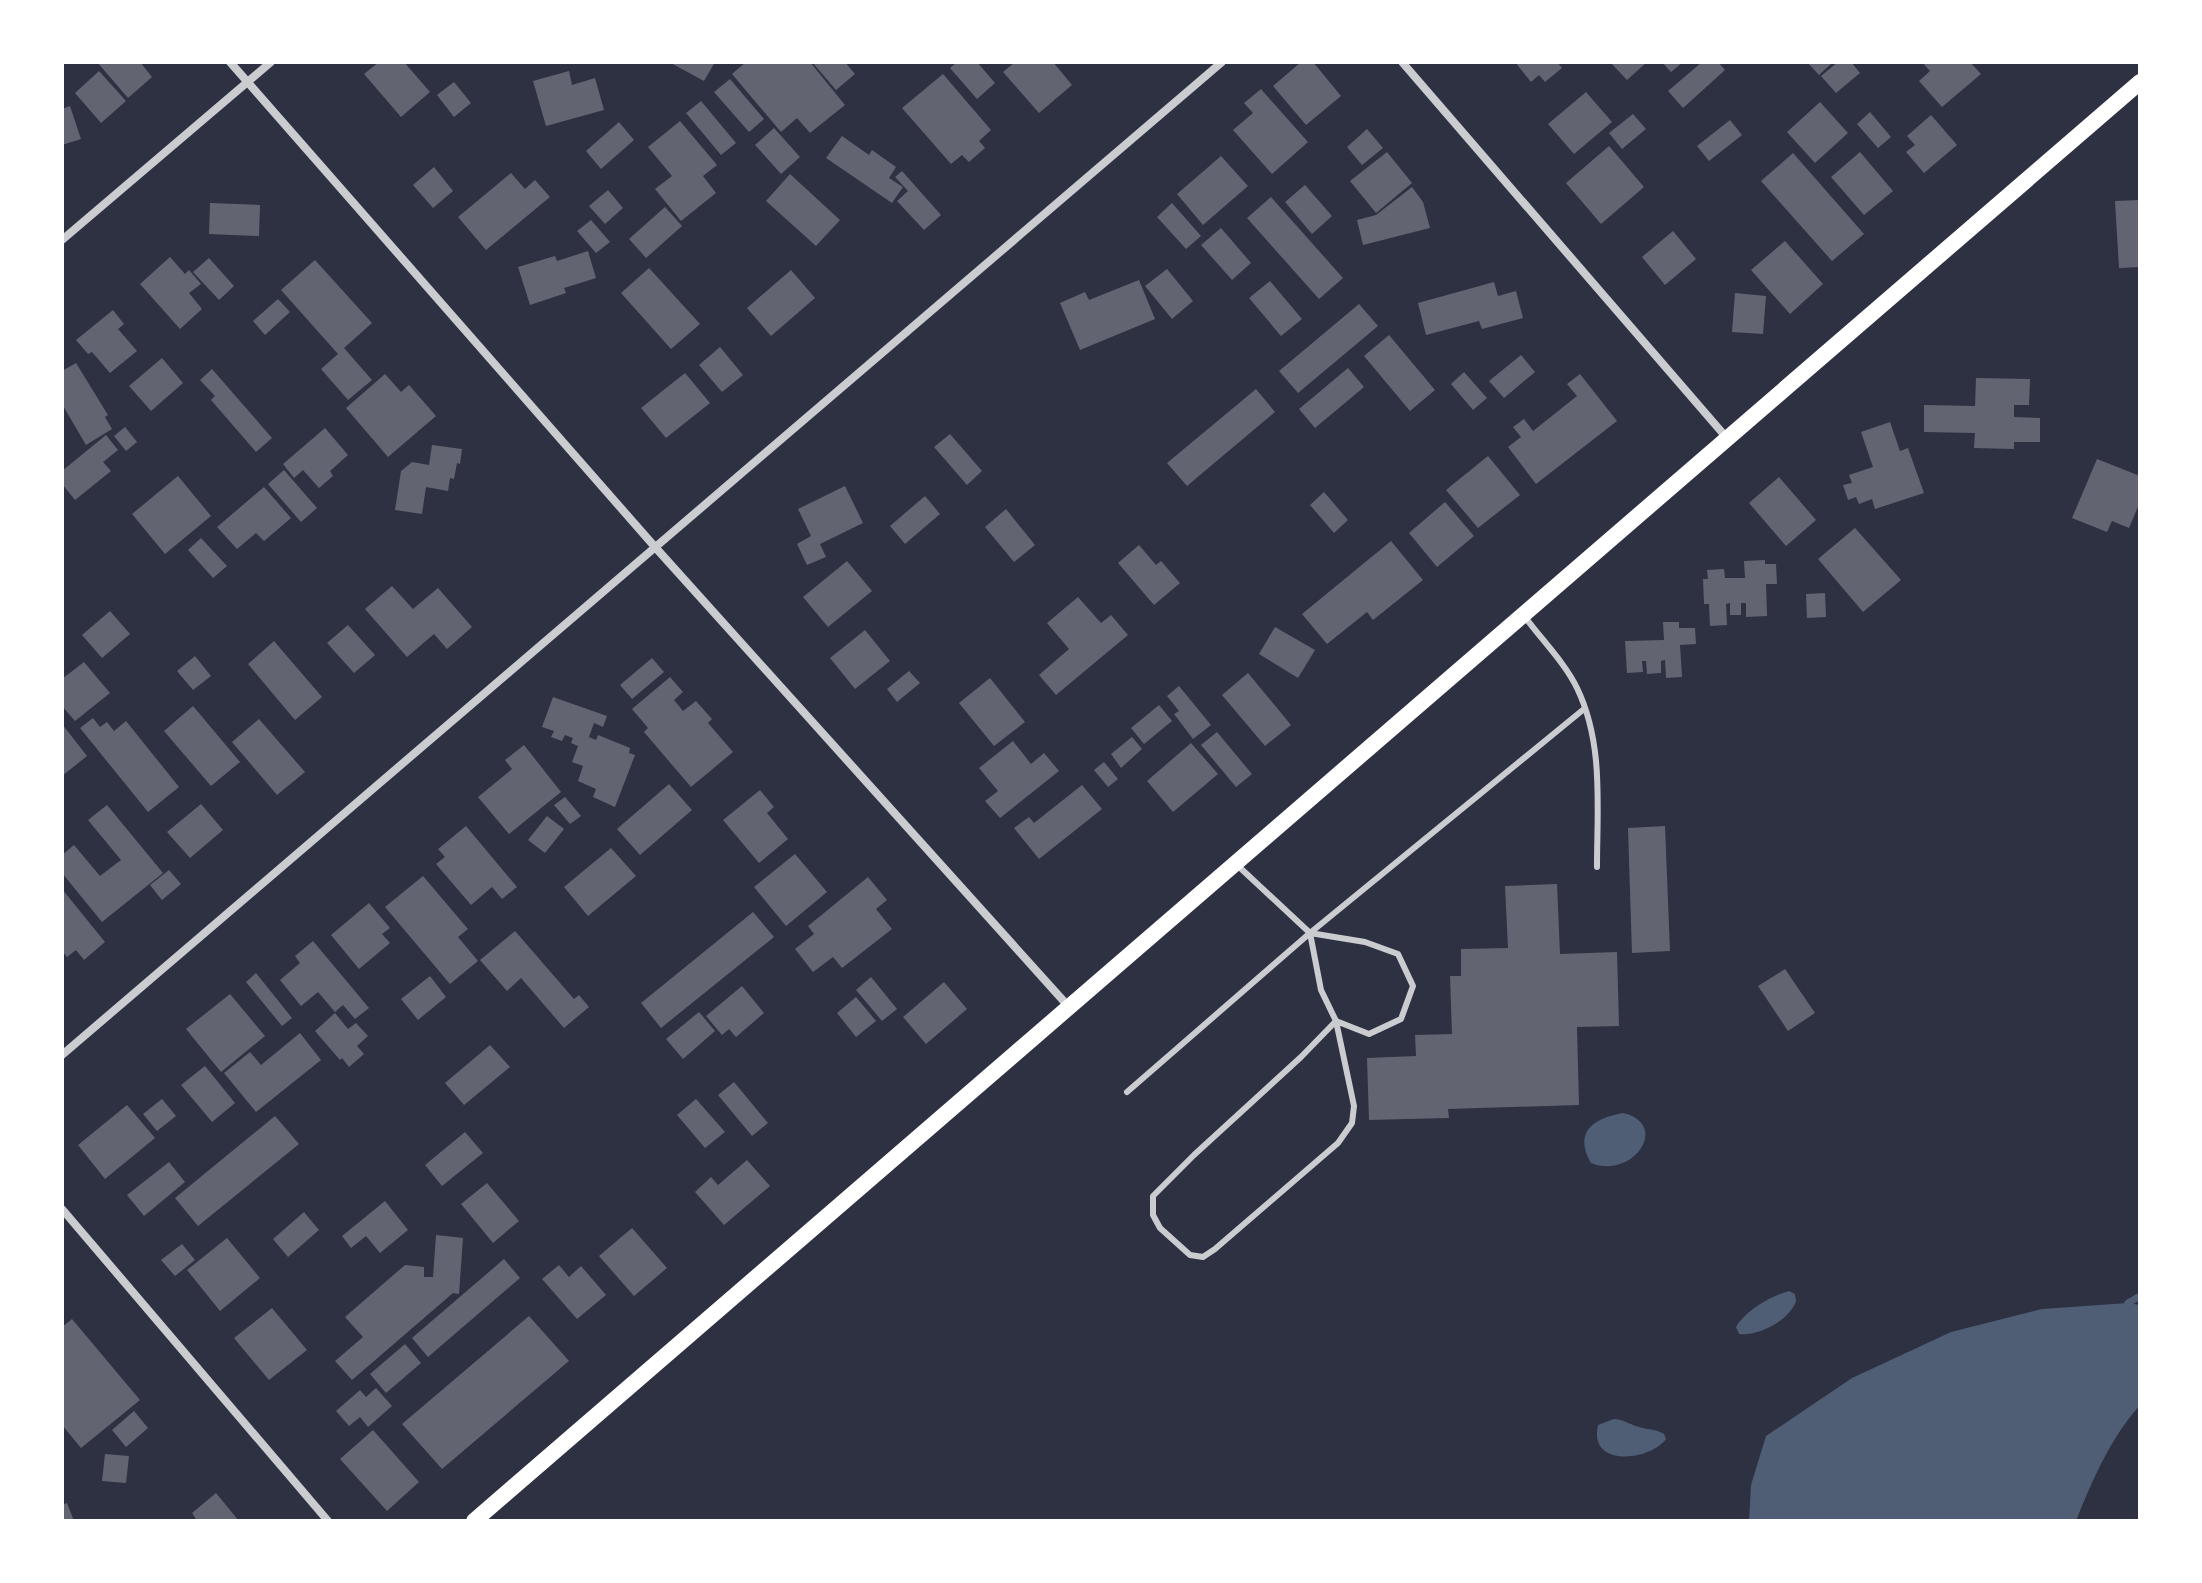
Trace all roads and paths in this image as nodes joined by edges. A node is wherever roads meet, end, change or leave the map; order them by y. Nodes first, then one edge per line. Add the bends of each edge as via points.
1 (230, 62) edge
2 (271, 62) edge
3 (1222, 62) edge
4 (1402, 62) edge
5 (247, 82) junction
6 (2140, 82) edge
7 (62, 240) edge
8 (1726, 437) junction
9 (655, 547) junction
10 (1523, 615) junction
11 (1584, 709) junction
12 (1236, 864) junction
13 (1597, 867) dead end
14 (1310, 933) junction
15 (1069, 1007) junction
16 (1336, 1021) junction
17 (62, 1055) edge
18 (1127, 1092) dead end
19 (62, 1209) edge
20 (328, 1521) edge
21 (474, 1521) edge

1 - 5 street
2 - 5 street
3 - 9 street
4 - 8 street
5 - 7 street
5 - 9 street
6 - 8 main road
8 - 10 main road
9 - 15 street
9 - 17 street
10 - 11 lane via 1576,686
10 - 12 main road
11 - 13 lane via 1597,769
11 - 14 lane
12 - 14 lane
12 - 15 main road
14 - 16 lane via 1321,990
14 - 16 lane via 1365,942 1398,954 1413,986 1401,1019 1369,1034
14 - 18 lane
15 - 21 main road
16 - 16 lane via 1153,1196 1155,1222 1190,1255 1203,1257 1215,1249 1338,1143 1352,1123 1354,1106
19 - 20 street

